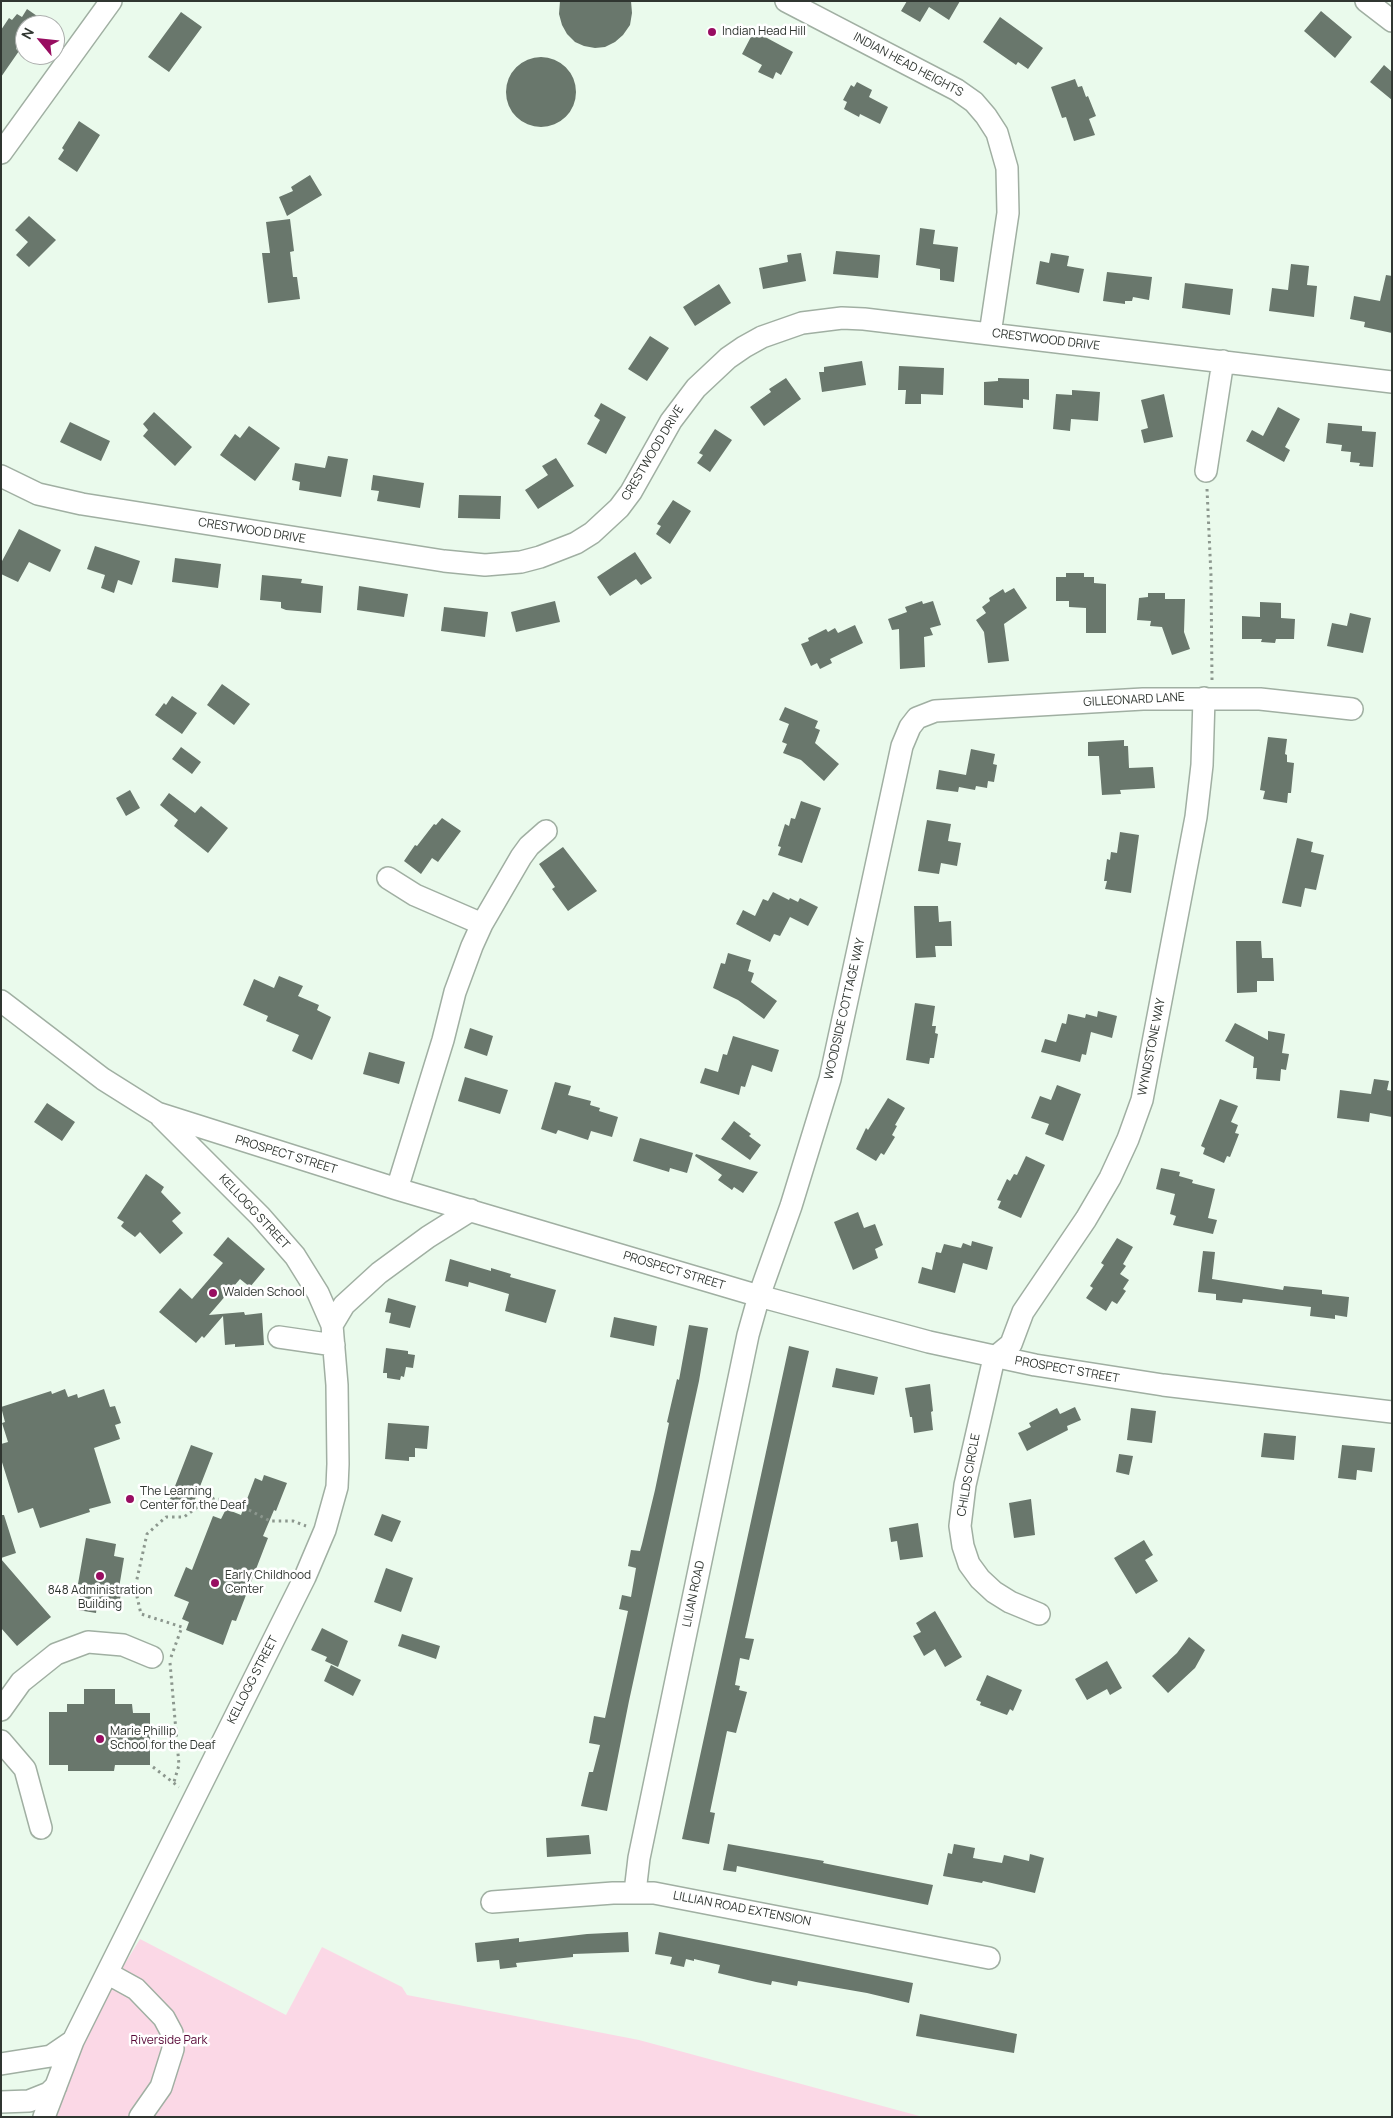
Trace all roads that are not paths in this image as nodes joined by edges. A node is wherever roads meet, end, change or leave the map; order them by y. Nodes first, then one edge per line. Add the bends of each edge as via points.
1 (110, 1) edge
2 (786, 1) edge
3 (1366, 1) edge
4 (1392, 21) edge
5 (1, 153) edge
6 (990, 334) junction
7 (1223, 362) junction
8 (1392, 382) edge
9 (1206, 471) road end
10 (1, 476) edge
11 (1208, 698) junction
12 (1352, 709) dead end
13 (917, 718) joint
14 (546, 831) dead end
15 (388, 878) dead end
16 (482, 924) junction
17 (1, 1001) edge
18 (157, 1113) junction
19 (397, 1189) junction
20 (470, 1210) junction
21 (759, 1296) junction
22 (333, 1335) junction
23 (279, 1337) dead end
24 (994, 1358) junction
25 (1392, 1412) edge
26 (1039, 1614) dead end
27 (152, 1657) dead end
28 (1, 1710) edge
29 (1, 1741) edge
30 (41, 1828) dead end
31 (635, 1892) junction
32 (492, 1902) dead end
33 (989, 1958) dead end
34 (107, 1973) junction
35 (73, 2041) junction
36 (1, 2064) edge
37 (56, 2086) junction
38 (1, 2102) edge
39 (44, 2117) edge
40 (140, 2117) edge

1 - 5 street
2 - 6 street, INDIAN HEAD HEIGHTS via 957,90 974,102 997,133 1007,168 1008,213
3 - 4 street
6 - 7 street, CRESTWOOD DRIVE
6 - 10 street, CRESTWOOD DRIVE via 842,318 802,323 762,337 728,358 682,404 631,492 606,521 567,548 521,562 485,565 444,561 82,504 38,494
7 - 8 street, CRESTWOOD DRIVE
7 - 9 street
11 - 12 street, GILLEONARD LANE via 1291,701
11 - 13 street, GILLEONARD LANE via 935,712
11 - 24 street, WYNDSTONE WAY via 1196,817 1147,1079 1136,1121 1098,1198 1023,1312 1011,1344
13 - 21 street, WOODSIDE COTTAGE WAY via 902,746 830,1079
14 - 16 street via 521,857
15 - 16 street via 415,895
16 - 19 street via 462,969
17 - 18 street, PROSPECT STREET via 103,1079
18 - 19 street, PROSPECT STREET
18 - 22 street, KELLOGG STREET via 260,1216 295,1256 318,1293
19 - 20 street, PROSPECT STREET
20 - 21 street, PROSPECT STREET
20 - 22 street via 372,1279 344,1305
21 - 24 street, PROSPECT STREET via 878,1330
21 - 31 street, LILIAN ROAD via 645,1829
22 - 23 street
22 - 34 street, KELLOGG STREET via 339,1413 338,1464 337,1487 325,1530 305,1578
24 - 25 street, PROSPECT STREET via 1139,1382
24 - 26 street, CHILDS CIRCLE via 962,1504 960,1526 963,1546 969,1564 994,1592
27 - 28 street via 123,1645 88,1642 56,1654 21,1682
29 - 30 street via 25,1769
31 - 32 street, LILLIAN ROAD EXTENSION
31 - 33 street, LILLIAN ROAD EXTENSION via 676,1896
34 - 35 street, KELLOGG STREET
34 - 40 street via 136,1989 164,2018 172,2033 173,2049 161,2086
35 - 36 street, KELLOGG STREET via 51,2056
35 - 37 street, KELLOGG STREET
37 - 38 street via 49,2093 30,2101
37 - 39 street, KELLOGG STREET

